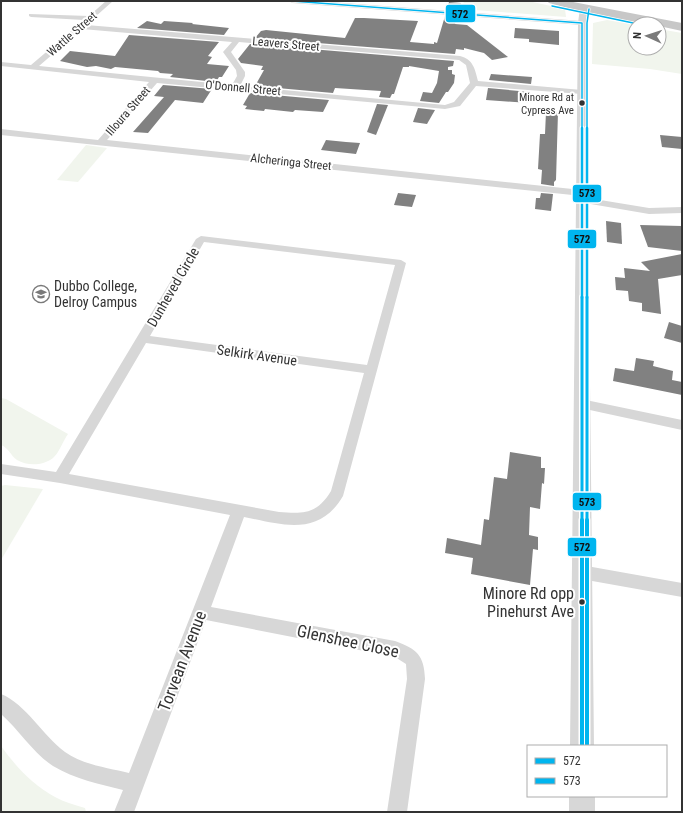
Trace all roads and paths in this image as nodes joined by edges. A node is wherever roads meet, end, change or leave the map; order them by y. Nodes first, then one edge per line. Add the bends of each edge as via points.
1 (110, 1) edge
2 (292, 1) edge
3 (553, 1) edge
4 (31, 15) dead end
5 (583, 15) junction
6 (90, 18) junction
7 (682, 26) edge
8 (80, 27) junction
9 (237, 40) junction
10 (1, 64) edge
11 (34, 67) junction
12 (155, 80) junction
13 (474, 83) junction
14 (234, 87) junction
15 (582, 92) junction
16 (1, 132) edge
17 (101, 142) junction
18 (582, 197) junction
19 (682, 210) edge
20 (143, 339) junction
21 (372, 370) junction
22 (581, 404) junction
23 (682, 425) edge
24 (1, 469) edge
25 (60, 478) junction
26 (239, 511) junction
27 (581, 572) junction
28 (682, 590) edge
29 (201, 612) junction
30 (1, 703) edge
31 (582, 745) edge
32 (135, 784) junction
33 (582, 797) edge
34 (124, 812) edge
35 (397, 812) edge
36 (582, 812) edge

1 - 6 street, Wattle Street
2 - 5 street
3 - 5 highway
4 - 6 street
5 - 7 highway
5 - 15 street
6 - 8 street, Wattle Street
8 - 9 street, Leavers Street
8 - 11 street, Wattle Street
9 - 13 street, Leavers Street via 460,58 469,64
9 - 14 street via 227,52 230,60 239,66 242,72 240,81
10 - 11 street, O'Donnell Street
11 - 12 street, O'Donnell Street
12 - 14 street, O'Donnell Street
12 - 17 street, Illoura Street
13 - 14 street, O'Donnell Street via 458,104 445,107
13 - 15 street
15 - 18 street
16 - 17 street, Alcheringa Street
17 - 18 street, Alcheringa Street
18 - 19 street, Alcheringa Street via 649,211
18 - 22 street
20 - 21 street, Selkirk Avenue
20 - 21 street, Dunheved Circle via 201,239 401,262
20 - 25 street, Dunheved Circle
21 - 26 street, Dunheved Circle via 338,492 325,511 306,519
22 - 23 street
22 - 27 street
24 - 25 street
25 - 26 street, Dunheved Circle
26 - 29 street, Torvean Avenue
27 - 28 street
27 - 31 street
29 - 32 street, Torvean Avenue
29 - 35 street, Glenshee Close via 395,649 412,657 416,679
30 - 32 street via 59,759 79,769
32 - 34 street, Torvean Avenue
33 - 36 street

